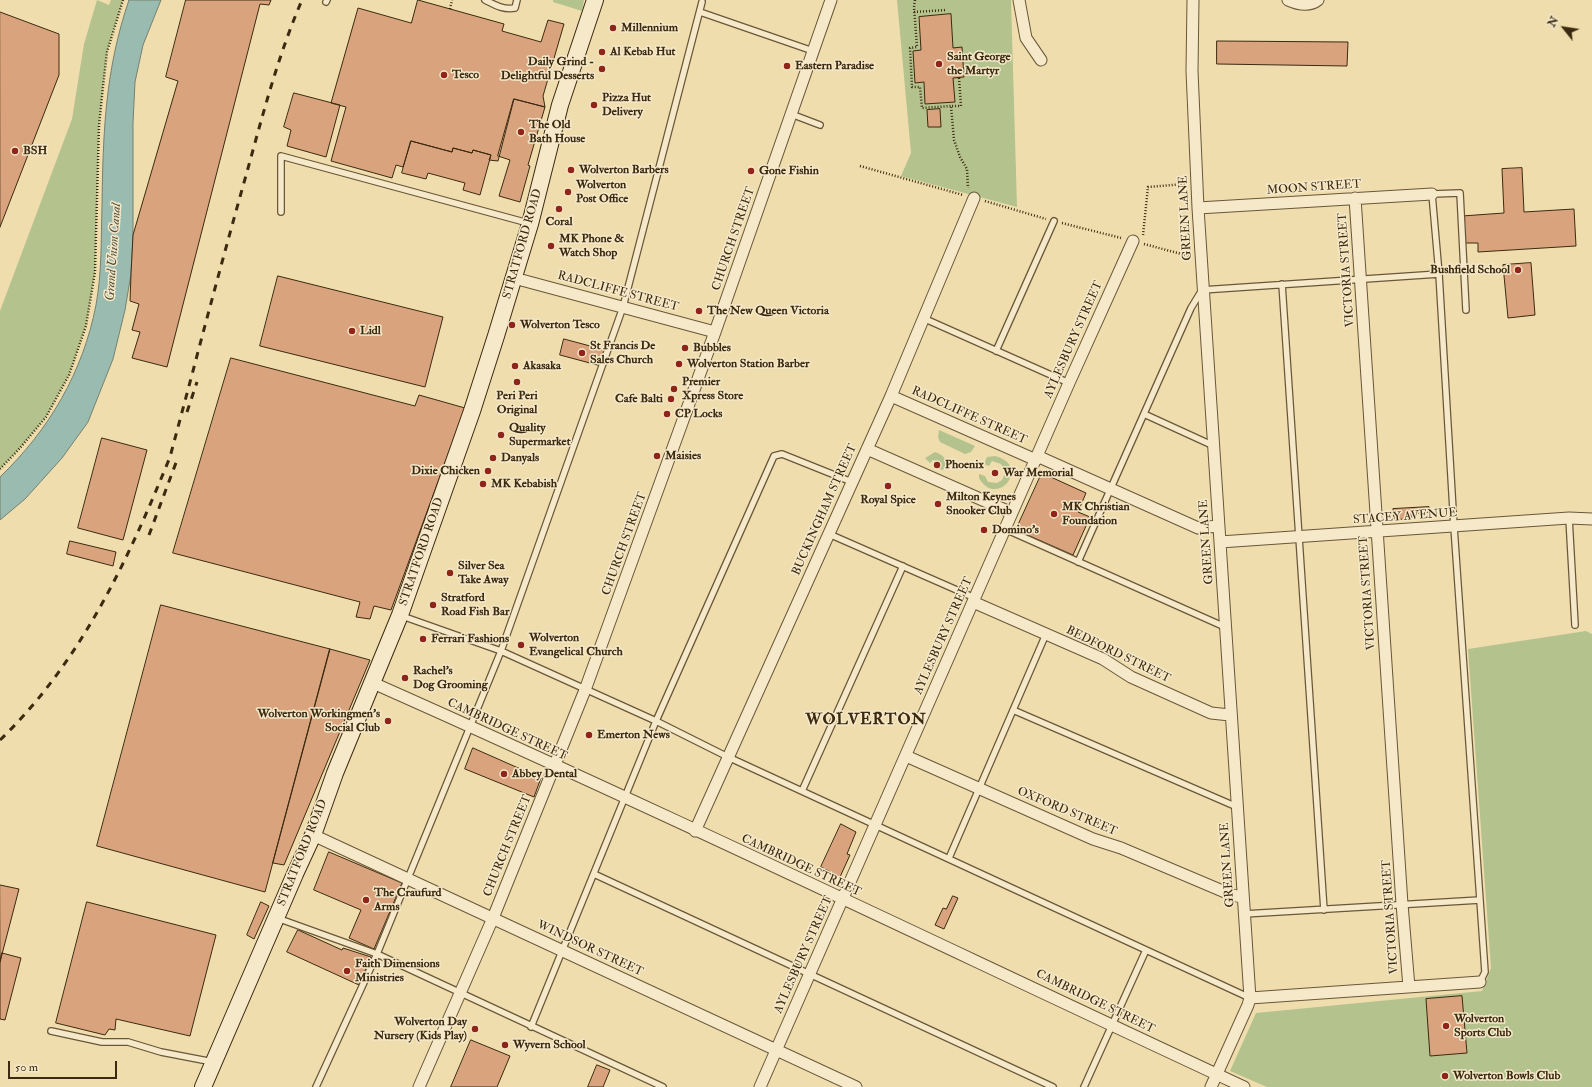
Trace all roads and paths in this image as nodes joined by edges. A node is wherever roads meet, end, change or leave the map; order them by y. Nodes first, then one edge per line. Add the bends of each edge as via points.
1 (124, 0) edge
2 (452, 0) edge
3 (485, 0) edge
4 (517, 0) edge
5 (595, 0) edge
6 (830, 0) edge
7 (915, 0) edge
8 (1019, 0) edge
9 (1193, 0) edge
10 (1288, 0) edge
11 (1318, 0) edge
12 (702, 2) dead end
13 (450, 9) dead end
14 (946, 10) dead end
15 (700, 12) junction
16 (914, 12) junction
17 (813, 51) junction
18 (1041, 60) dead end
19 (959, 78) dead end
20 (951, 106) junction
21 (791, 114) junction
22 (820, 125) dead end
23 (860, 166) dead end
24 (1197, 183) junction
25 (1432, 194) junction
26 (971, 197) junction
27 (1355, 198) junction
28 (1198, 208) junction
29 (280, 212) dead end
30 (1054, 221) junction
31 (530, 224) junction
32 (1138, 238) junction
33 (1201, 259) junction
34 (1439, 274) junction
35 (514, 278) junction
36 (1360, 278) junction
37 (1282, 284) junction
38 (1202, 290) junction
39 (623, 307) junction
40 (1466, 310) dead end
41 (923, 318) junction
42 (715, 332) junction
43 (996, 351) junction
44 (1069, 383) junction
45 (892, 396) junction
46 (1144, 414) junction
47 (1214, 446) junction
48 (867, 448) junction
49 (1036, 458) junction
50 (0, 469) edge
51 (852, 482) junction
52 (1111, 489) junction
53 (1012, 513) junction
54 (1569, 518) junction
55 (1592, 519) edge
56 (1218, 526) junction
57 (1454, 527) junction
58 (1005, 528) junction
59 (1377, 532) junction
60 (829, 534) junction
61 (1298, 537) junction
62 (1220, 542) junction
63 (1078, 562) junction
64 (903, 566) junction
65 (974, 600) junction
66 (400, 615) junction
67 (1575, 625) dead end
68 (1225, 627) junction
69 (1046, 634) junction
70 (501, 651) junction
71 (373, 683) junction
72 (585, 690) junction
73 (1013, 710) junction
74 (1230, 715) junction
75 (656, 721) junction
76 (470, 726) junction
77 (906, 756) junction
78 (728, 757) junction
79 (554, 766) junction
80 (979, 788) junction
81 (802, 791) junction
82 (625, 798) junction
83 (1237, 807) junction
84 (875, 824) junction
85 (695, 831) junction
86 (314, 835) junction
87 (949, 858) junction
88 (594, 874) junction
89 (408, 878) junction
90 (1242, 897) junction
91 (842, 900) junction
92 (1480, 900) junction
93 (1402, 904) junction
94 (1324, 910) junction
95 (1244, 914) junction
96 (277, 918) junction
97 (493, 918) junction
98 (1146, 950) junction
99 (563, 951) junction
100 (377, 954) junction
101 (809, 974) junction
102 (1480, 982) joint
103 (1409, 987) junction
104 (461, 993) junction
105 (1250, 998) junction
106 (1112, 1025) junction
107 (531, 1027) junction
108 (51, 1031) dead end
109 (776, 1050) junction
110 (213, 1063) junction
111 (1217, 1074) junction
112 (203, 1087) edge
113 (316, 1087) edge
114 (419, 1087) edge
115 (663, 1087) edge
116 (760, 1087) edge
117 (856, 1087) edge
118 (1053, 1087) edge
119 (1084, 1087) edge
120 (1211, 1087) edge
121 (1244, 1087) edge

1 - 50 path via 107,52 99,126 95,272 86,326 69,375 46,417
2 - 13 path
3 - 4 lane via 510,9 515,8
5 - 31 street, STRATFORD ROAD via 560,105
6 - 17 street, CHURCH STREET
7 - 16 path
8 - 18 street via 1026,38
9 - 24 street, GREEN LANE via 1192,71
10 - 11 street via 1298,5
12 - 15 lane
14 - 16 path
15 - 17 lane
15 - 39 lane
16 - 20 path via 917,47 910,48 912,87 920,87 922,108
17 - 21 street, CHURCH STREET
19 - 20 path via 961,106
20 - 26 path via 954,140 966,169
21 - 22 lane
21 - 42 street, CHURCH STREET
23 - 26 path
24 - 28 street, GREEN LANE
24 - 32 path via 1148,187
25 - 27 street, MOON STREET
25 - 34 lane
25 - 40 lane via 1460,193
26 - 30 path
26 - 41 street, BUCKINGHAM STREET
27 - 28 street, MOON STREET
27 - 36 street, VICTORIA STREET
28 - 33 street, GREEN LANE
29 - 31 lane via 281,156
30 - 32 path
30 - 43 lane
31 - 35 street, STRATFORD ROAD
32 - 33 path
32 - 44 street, AYLESBURY STREET
33 - 38 street, GREEN LANE
34 - 36 lane
34 - 57 lane
35 - 39 street, RADCLIFFE STREET
35 - 66 street, STRATFORD ROAD via 472,411
36 - 37 lane
36 - 59 street, VICTORIA STREET
37 - 38 lane
37 - 61 lane
38 - 46 lane via 1191,308
38 - 47 street, GREEN LANE
39 - 42 street, RADCLIFFE STREET
39 - 70 lane
41 - 43 lane
41 - 45 street, BUCKINGHAM STREET
42 - 72 street, CHURCH STREET
43 - 44 lane
44 - 49 street, AYLESBURY STREET
45 - 48 street, BUCKINGHAM STREET
45 - 49 street, RADCLIFFE STREET
46 - 47 lane
46 - 52 lane
47 - 56 street, GREEN LANE
48 - 51 street, BUCKINGHAM STREET
48 - 53 street
49 - 52 street, RADCLIFFE STREET
49 - 53 street, AYLESBURY STREET
51 - 60 street, BUCKINGHAM STREET
51 - 75 lane via 782,454 774,456
52 - 56 street, RADCLIFFE STREET via 1198,528
52 - 63 lane
53 - 58 street, AYLESBURY STREET
54 - 55 street, STACEY AVENUE
54 - 57 street, STACEY AVENUE
54 - 67 lane
56 - 62 street, GREEN LANE
57 - 59 street, STACEY AVENUE
57 - 92 lane
58 - 63 lane
58 - 65 street, AYLESBURY STREET
59 - 61 street, STACEY AVENUE
59 - 93 street, VICTORIA STREET
60 - 64 lane
60 - 78 street, BUCKINGHAM STREET
61 - 62 street, STACEY AVENUE
61 - 94 lane
62 - 68 street, GREEN LANE
63 - 68 lane
64 - 65 lane
64 - 81 lane
65 - 69 street, BEDFORD STREET
65 - 77 street, AYLESBURY STREET
66 - 70 lane
66 - 71 street, STRATFORD ROAD
68 - 74 street, GREEN LANE
69 - 73 lane
69 - 74 street, BEDFORD STREET via 1103,659 1131,677 1211,713
70 - 72 lane
70 - 76 lane
71 - 76 street, CAMBRIDGE STREET
71 - 86 street, STRATFORD ROAD via 335,774
72 - 75 lane
72 - 79 street, CHURCH STREET
73 - 80 lane
73 - 83 lane
74 - 83 street, GREEN LANE
75 - 78 lane
75 - 82 lane
76 - 79 street, CAMBRIDGE STREET
76 - 89 lane
77 - 80 street, OXFORD STREET
77 - 84 street, AYLESBURY STREET
78 - 81 lane
78 - 85 street, BUCKINGHAM STREET
79 - 82 street, CAMBRIDGE STREET
79 - 97 street, CHURCH STREET
80 - 87 lane
80 - 90 street, OXFORD STREET via 1093,839
81 - 84 lane
82 - 85 street, CAMBRIDGE STREET
82 - 88 lane
83 - 90 street, GREEN LANE
84 - 87 lane
84 - 91 street, AYLESBURY STREET
85 - 91 street, CAMBRIDGE STREET
86 - 89 street, WINDSOR STREET
86 - 96 street, STRATFORD ROAD
87 - 98 lane
88 - 99 lane
88 - 101 lane
89 - 97 street, WINDSOR STREET
89 - 100 lane
90 - 95 street, GREEN LANE
91 - 101 street, AYLESBURY STREET
91 - 106 street, CAMBRIDGE STREET
92 - 93 lane
92 - 102 lane via 1485,972
93 - 94 lane
93 - 103 street, VICTORIA STREET
94 - 95 lane
95 - 105 street, GREEN LANE
96 - 100 lane
96 - 110 street, STRATFORD ROAD
97 - 99 street, WINDSOR STREET
97 - 104 street, CHURCH STREET
98 - 105 lane
98 - 106 lane
99 - 107 lane
99 - 109 street, WINDSOR STREET
100 - 104 lane
100 - 113 lane
101 - 109 street, AYLESBURY STREET
101 - 118 lane
102 - 103 street
103 - 105 street
104 - 107 lane
104 - 114 street, CHURCH STREET
105 - 111 street, GREEN LANE
106 - 111 street, CAMBRIDGE STREET
106 - 119 lane
107 - 115 lane
108 - 110 lane via 102,1042 128,1042
109 - 116 street, AYLESBURY STREET
109 - 117 street, WINDSOR STREET
110 - 112 street, STRATFORD ROAD
111 - 120 street, GREEN LANE
111 - 121 street, CAMBRIDGE STREET

